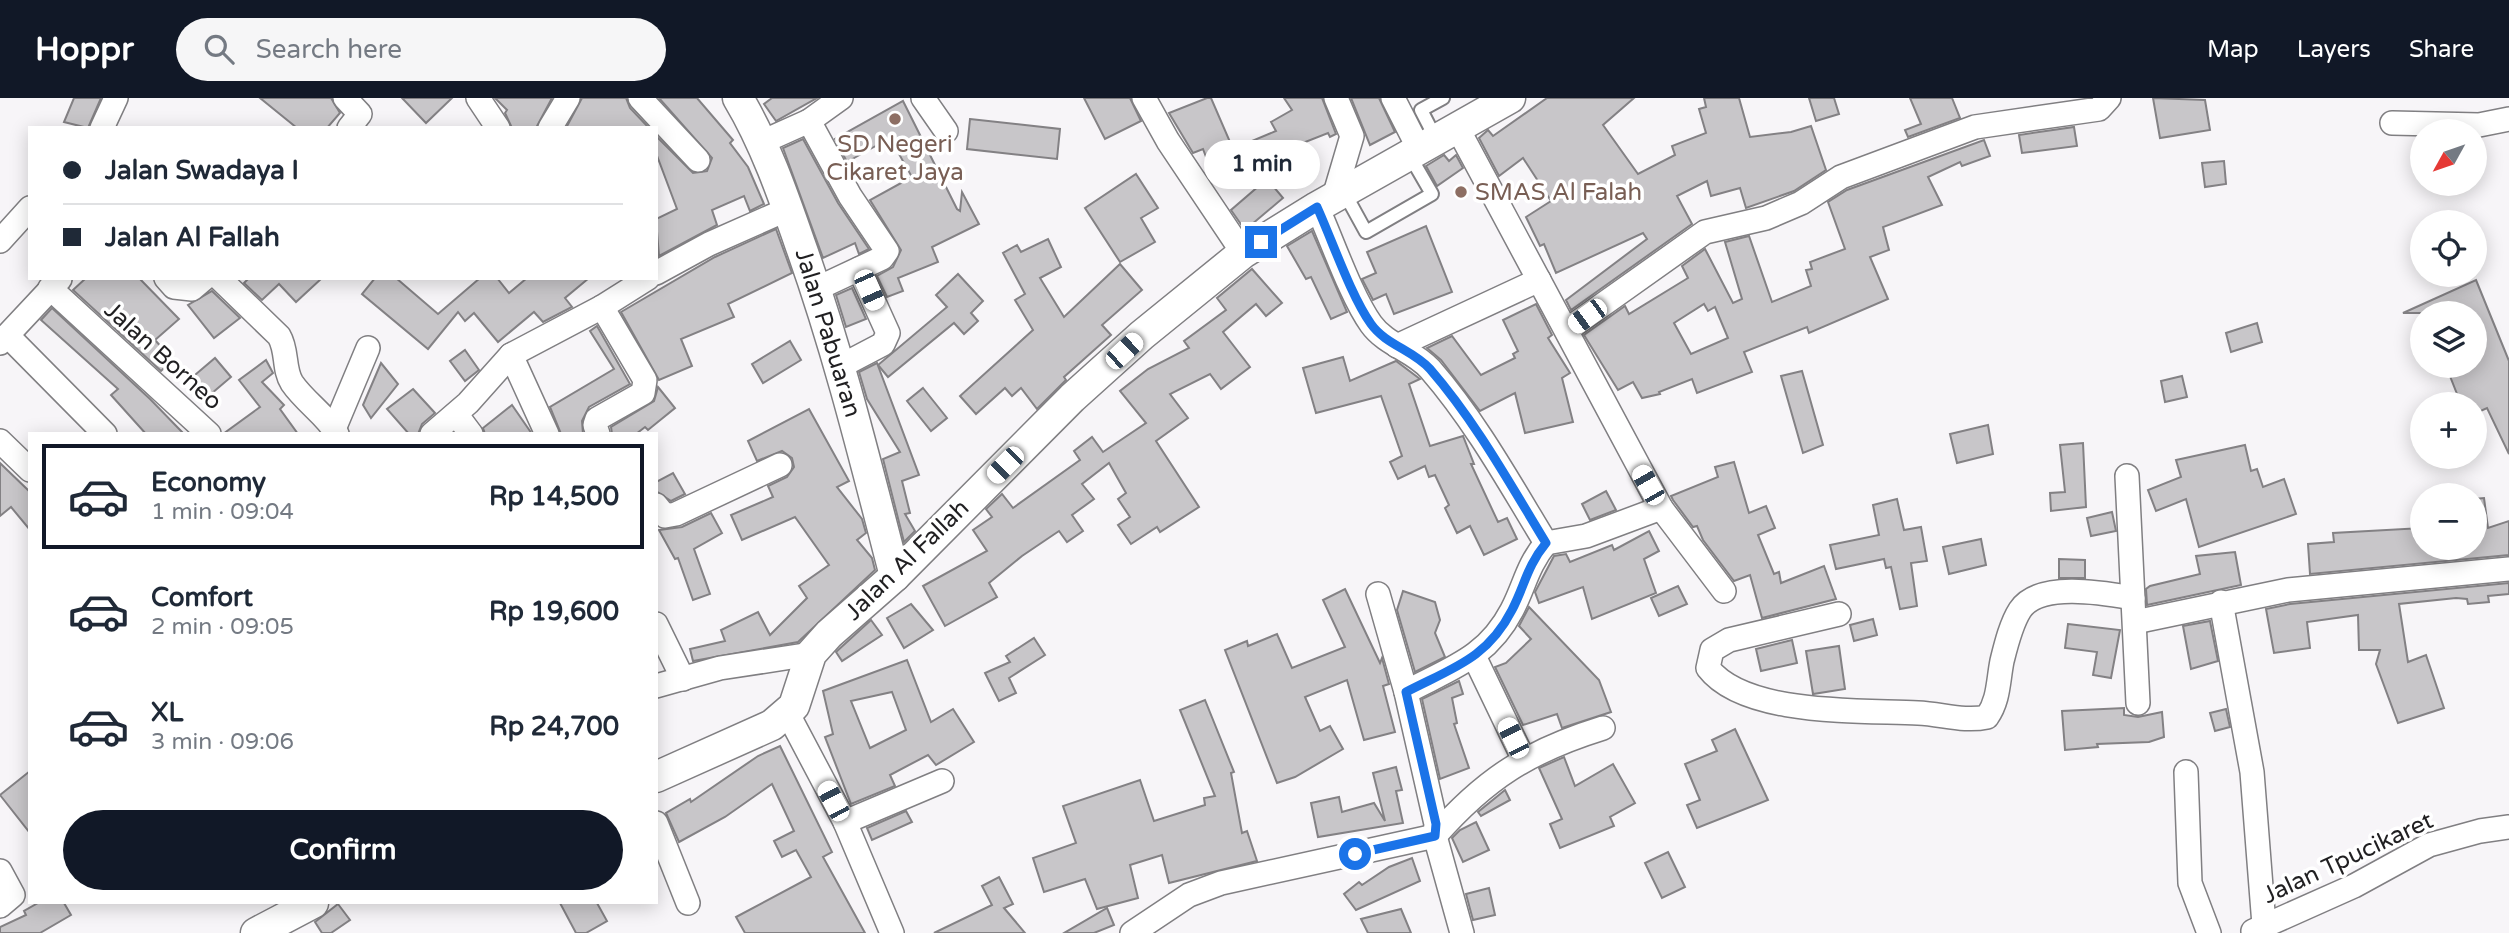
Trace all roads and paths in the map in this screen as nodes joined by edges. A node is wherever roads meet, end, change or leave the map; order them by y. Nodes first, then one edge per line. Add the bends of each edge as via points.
1 (116, 98) edge
2 (345, 98) edge
3 (478, 98) edge
4 (568, 98) edge
5 (640, 98) edge
6 (738, 98) edge
7 (841, 98) edge
8 (923, 98) edge
9 (1144, 98) edge
10 (1336, 98) edge
11 (1393, 98) edge
12 (1443, 98) edge
13 (2109, 98) edge
14 (1492, 103) edge
15 (2509, 119) edge
16 (809, 121) junction
17 (2392, 123) dead end
18 (103, 126) edge
19 (351, 126) edge
20 (497, 126) edge
21 (551, 126) edge
22 (946, 131) dead end
23 (760, 143) junction
24 (1431, 144) junction
25 (698, 160) dead end
26 (1332, 199) junction
27 (788, 209) junction
28 (28, 210) edge
29 (0, 241) edge
30 (1243, 253) junction
31 (859, 269) junction
32 (658, 273) edge
33 (168, 280) edge
34 (203, 280) edge
35 (221, 280) edge
36 (645, 280) edge
37 (1539, 280) junction
38 (56, 283) edge
39 (816, 289) junction
40 (602, 307) junction
41 (1567, 330) junction
42 (4, 340) edge
43 (1397, 346) junction
44 (368, 348) dead end
45 (510, 355) junction
46 (841, 366) junction
47 (456, 414) junction
48 (103, 432) edge
49 (207, 432) edge
50 (335, 432) edge
51 (434, 432) edge
52 (470, 432) edge
53 (546, 432) edge
54 (597, 432) edge
55 (0, 441) edge
56 (780, 465) dead end
57 (28, 468) edge
58 (2127, 476) dead end
59 (658, 507) edge
60 (1661, 509) junction
61 (1546, 543) junction
62 (2509, 569) edge
63 (895, 576) junction
64 (1724, 591) dead end
65 (1378, 594) dead end
66 (2133, 598) junction
67 (2221, 602) junction
68 (1839, 614) dead end
69 (2135, 622) junction
70 (658, 628) edge
71 (1474, 656) junction
72 (683, 679) junction
73 (801, 682) junction
74 (658, 685) edge
75 (1406, 692) junction
76 (2138, 703) dead end
77 (1603, 728) dead end
78 (1523, 758) junction
79 (2186, 772) dead end
80 (658, 776) edge
81 (942, 781) dead end
82 (845, 822) junction
83 (2509, 827) edge
84 (658, 828) edge
85 (1435, 836) junction
86 (0, 871) edge
87 (688, 903) dead end
88 (311, 904) edge
89 (0, 906) edge
90 (1144, 929) edge
91 (2257, 929) edge
92 (256, 933) edge
93 (892, 933) edge
94 (1462, 933) edge
95 (2209, 933) edge

1 - 18 street
2 - 19 street via 360,114
3 - 20 street
4 - 21 street
5 - 25 street
6 - 23 street, Jalan Pabuaran
7 - 16 street
8 - 22 street
9 - 30 street
10 - 26 street via 1352,136
11 - 24 street
12 - 24 lane via 1421,110
13 - 41 street via 2099,108 1975,127 1841,177 1801,203 1766,218 1705,232
14 - 24 street, Jalan Al Fallah
15 - 17 street via 2479,125
16 - 23 street
16 - 31 street via 850,195 886,247 884,257
23 - 27 street, Jalan Pabuaran
24 - 26 street, Jalan Al Fallah
24 - 26 lane via 1432,194 1366,232
24 - 37 street
26 - 30 street, Jalan Al Fallah
26 - 43 street via 1367,317
27 - 32 street
27 - 39 street, Jalan Pabuaran
28 - 29 street
30 - 63 street, Jalan Al Fallah via 1072,398
31 - 39 street
31 - 46 street via 888,333 883,344
33 - 34 street via 174,287 192,289
35 - 50 street via 279,336 286,346 287,372 293,384
36 - 40 street
37 - 41 street
37 - 43 street
38 - 42 street
38 - 49 street, Jalan Borneo
39 - 46 street, Jalan Pabuaran
40 - 45 street
40 - 54 street via 646,384 643,393 597,418
41 - 60 street
42 - 48 street
43 - 61 street via 1420,358 1443,384
44 - 50 street
45 - 47 street
45 - 53 street
46 - 63 street, Jalan Pabuaran
47 - 51 street
47 - 52 street
55 - 57 street
56 - 59 street via 676,514 665,516
58 - 66 street
60 - 61 street via 1586,536
60 - 64 street
61 - 71 street via 1531,562 1500,632
62 - 67 street via 2302,588
63 - 73 street, Jalan Al Fallah via 829,634
65 - 75 street
66 - 68 street via 2074,592 2041,595 2029,601 2013,625 1996,705 1987,717 1973,720 1790,703 1741,693 1718,681 1707,668 1712,650 1729,640
66 - 69 street
67 - 69 street
67 - 91 street via 2252,772
69 - 76 street
70 - 72 street
71 - 75 street
71 - 78 street
72 - 73 street via 720,668
72 - 74 street
73 - 80 street, Jalan Al Fallah via 772,724
73 - 82 street
75 - 85 street
77 - 78 street
78 - 85 street via 1465,803
79 - 95 street via 2190,883
81 - 82 street
82 - 93 street
83 - 91 street, Jalan Tpucikaret via 2430,845 2354,886
84 - 87 street
85 - 90 street via 1221,884 1189,895
85 - 94 street
86 - 89 street via 13,895
88 - 92 street

